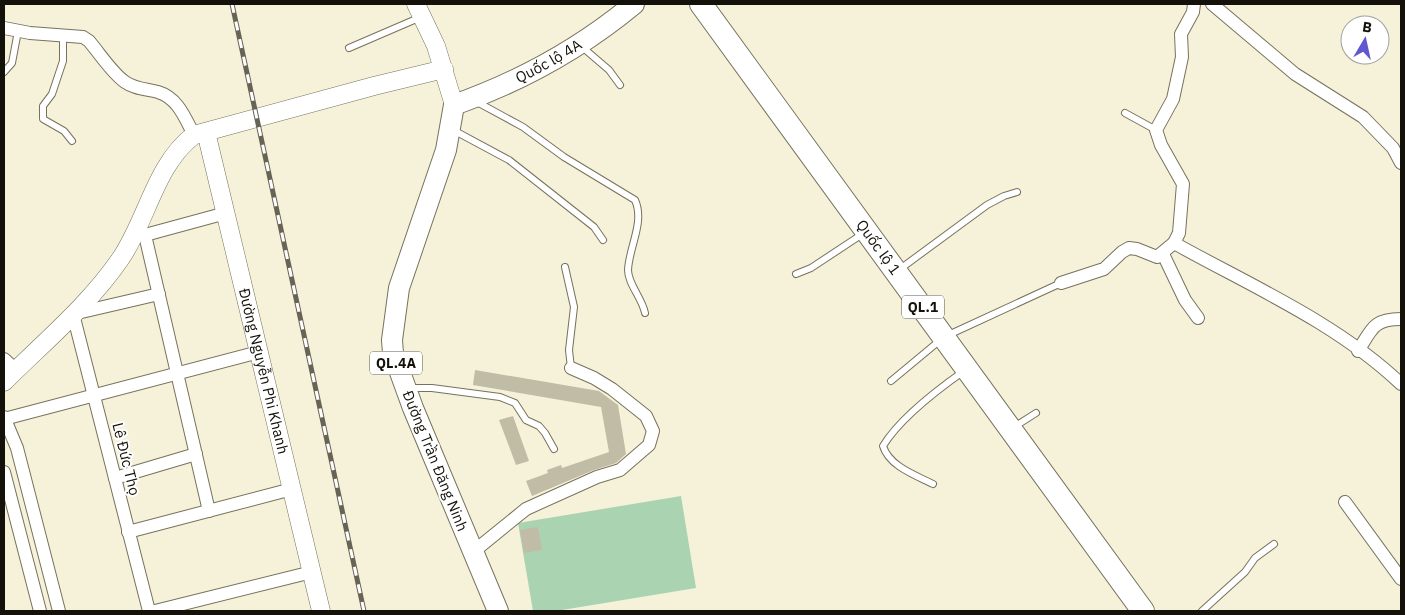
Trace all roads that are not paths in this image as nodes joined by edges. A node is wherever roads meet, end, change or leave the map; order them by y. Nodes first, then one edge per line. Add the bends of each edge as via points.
1 (634, 4) edge
2 (701, 4) edge
3 (1194, 4) edge
4 (1212, 4) edge
5 (419, 10) edge
6 (4, 28) edge
7 (18, 30) junction
8 (63, 34) junction
9 (580, 45) junction
10 (349, 48) dead end
11 (444, 69) junction
12 (4, 72) edge
13 (620, 85) dead end
14 (463, 102) junction
15 (1125, 113) dead end
16 (450, 128) junction
17 (1156, 130) junction
18 (200, 133) junction
19 (72, 140) dead end
20 (1401, 163) edge
21 (1017, 192) dead end
22 (226, 213) junction
23 (867, 230) junction
24 (603, 240) dead end
25 (1174, 243) junction
26 (1164, 254) junction
27 (565, 267) dead end
28 (897, 272) junction
29 (796, 274) dead end
30 (1061, 283) joint
31 (158, 294) junction
32 (645, 313) dead end
33 (72, 314) junction
34 (1198, 318) dead end
35 (1401, 319) edge
36 (944, 338) junction
37 (1358, 351) junction
38 (259, 352) junction
39 (571, 368) joint
40 (967, 369) junction
41 (8, 370) edge
42 (177, 372) junction
43 (891, 381) dead end
44 (1401, 384) edge
45 (405, 388) junction
46 (93, 396) junction
47 (1036, 413) dead end
48 (4, 419) edge
49 (1011, 429) junction
50 (554, 449) dead end
51 (196, 454) junction
52 (4, 472) edge
53 (115, 478) junction
54 (933, 484) dead end
55 (292, 489) junction
56 (1345, 502) dead end
57 (209, 511) junction
58 (128, 532) junction
59 (1274, 544) dead end
60 (473, 552) junction
61 (312, 572) junction
62 (1401, 579) edge
63 (40, 611) edge
64 (59, 611) edge
65 (149, 611) edge
66 (155, 611) edge
67 (321, 611) edge
68 (498, 611) edge
69 (1143, 611) edge
70 (1202, 611) edge

1 - 9 main road, Quốc lộ 4A
2 - 23 highway, Quốc lộ 1 / QL.1
3 - 17 street via 1181,34 1182,58 1173,99
4 - 20 street via 1295,74 1363,117 1393,148
5 - 10 lane
5 - 11 street
6 - 7 street
7 - 8 street
7 - 12 lane via 12,63
8 - 18 street via 89,41 124,81 136,88 163,94 183,111
8 - 19 lane via 63,61 42,113 43,119 64,131
9 - 13 lane via 609,70
9 - 14 main road, Quốc lộ 4A via 493,91
11 - 14 street
11 - 18 street
14 - 16 main road, Đường Trần Đăng Ninh / QL.4A
14 - 32 lane via 523,126 564,157 635,200 638,220 628,272
15 - 17 lane
16 - 24 lane via 509,160 594,227
16 - 45 main road, Đường Trần Đăng Ninh / QL.4A via 446,150 399,288 392,340 393,354
17 - 25 street via 1160,145 1183,184 1179,233
18 - 22 street, Đường Nguyễn Phi Khanh
18 - 33 street via 174,154 122,256 97,290
21 - 28 lane via 988,205
22 - 31 street via 145,235
22 - 38 street, Đường Nguyễn Phi Khanh
23 - 28 highway, Quốc lộ 1 / QL.1
23 - 29 lane via 812,268
25 - 26 street
25 - 37 street via 1280,300
26 - 30 street via 1153,257 1138,248 1129,248 1104,269
26 - 34 street via 1185,300
27 - 39 lane via 574,307 569,350
28 - 36 highway, Quốc lộ 1 / QL.1
30 - 36 lane
31 - 33 street
31 - 42 street
33 - 41 street
33 - 46 street, Lê Đức Thọ
35 - 37 street via 1384,319 1376,324
36 - 40 highway, Quốc lộ 1 / QL.1
36 - 43 lane
37 - 44 street
38 - 42 street
38 - 55 street, Đường Nguyễn Phi Khanh
39 - 60 street via 594,378 646,416 653,431 649,445 620,470 526,510
40 - 49 highway, Quốc lộ 1 / QL.1
40 - 54 lane via 891,432 883,446 885,454 904,470
42 - 46 street
42 - 51 street
45 - 50 lane via 432,388 500,397 515,403 526,420 545,433
45 - 60 main road, Đường Trần Đăng Ninh / QL.4A
46 - 48 street
46 - 53 street, Lê Đức Thọ
47 - 49 lane
48 - 64 street via 17,448
49 - 69 highway, Quốc lộ 1 / QL.1
51 - 53 street
51 - 57 street
52 - 63 street
53 - 58 street, Lê Đức Thọ
55 - 57 street
55 - 61 street, Đường Nguyễn Phi Khanh
56 - 62 street
57 - 58 street
58 - 65 street, Lê Đức Thọ
59 - 70 lane via 1255,558 1245,572
60 - 68 main road, Đường Trần Đăng Ninh / QL.4A
61 - 66 street
61 - 67 street, Đường Nguyễn Phi Khanh

